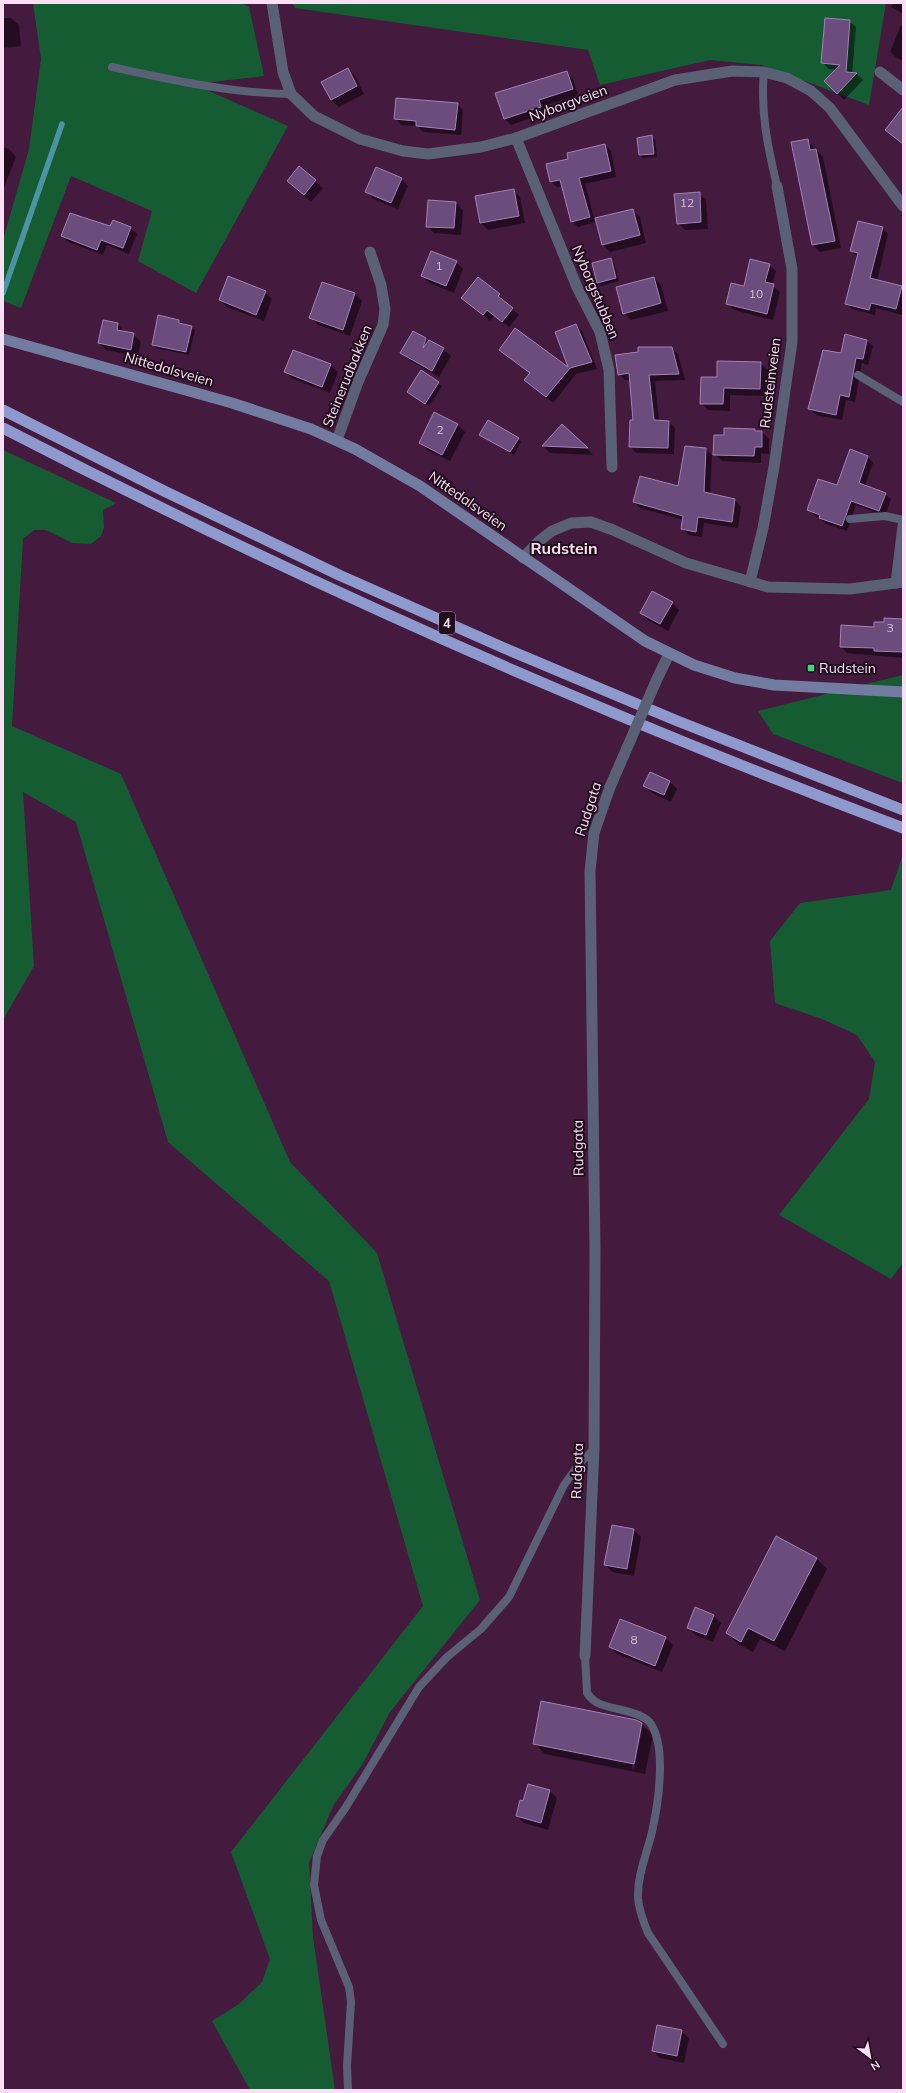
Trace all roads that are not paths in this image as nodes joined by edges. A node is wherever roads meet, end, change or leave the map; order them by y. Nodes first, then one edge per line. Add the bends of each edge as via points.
1 (272, 3) edge
2 (112, 67) dead end
3 (764, 72) junction
4 (880, 72) dead end
5 (903, 90) edge
6 (291, 94) junction
7 (516, 138) junction
8 (778, 186) joint
9 (903, 206) edge
10 (370, 252) dead end
11 (3, 339) edge
12 (858, 375) dead end
13 (903, 402) edge
14 (3, 410) edge
15 (3, 428) edge
16 (337, 440) junction
17 (612, 467) dead end
18 (850, 519) dead end
19 (903, 520) edge
20 (903, 526) edge
21 (523, 558) junction
22 (750, 582) junction
23 (899, 583) edge
24 (669, 654) junction
25 (903, 692) edge
26 (903, 810) edge
27 (903, 828) edge
28 (594, 1449) junction
29 (585, 1656) joint
30 (723, 2044) dead end
31 (348, 2090) edge

1 - 6 street, Nyborgveien via 283,72
2 - 6 lane via 213,88 258,94
3 - 7 street, Nyborgveien via 732,71 675,80
3 - 8 lane via 762,88 765,127
3 - 9 street, Nyborgveien via 788,78 810,91 830,108
4 - 5 street
6 - 7 street, Nyborgveien via 314,116 360,138 403,151 428,154 448,152
7 - 17 street, Nyborgstubben via 577,287 600,332 609,370
8 - 22 street, Rudsteinveien via 792,268 792,342 774,467
10 - 16 street, Steinerudbakken via 381,285 385,309 383,325 358,382
11 - 16 main road, Nittedalsveien via 232,403
12 - 13 lane
14 - 26 highway, 4 via 339,575 675,720
15 - 27 highway, 4 via 171,513 407,624 659,732
16 - 21 main road, Nittedalsveien via 398,472
18 - 19 lane via 884,516
20 - 23 street
21 - 22 street via 552,530 571,523 591,522 686,562
21 - 24 main road, Nittedalsveien via 619,625
22 - 23 street via 768,587 830,589
24 - 25 main road, Nittedalsveien via 714,672 774,685
24 - 28 street, Rudgata, bridge via 610,787 594,833 590,871 595,1251
28 - 29 street, Rudgata
28 - 31 lane via 580,1463 560,1492 509,1597 481,1629 447,1657 419,1687 321,1846 314,1869 317,1903 329,1942 349,1987 351,2002
29 - 30 lane via 587,1693 598,1703 644,1717 651,1723 655,1732 659,1749 657,1802 638,1888 641,1915 648,1933

